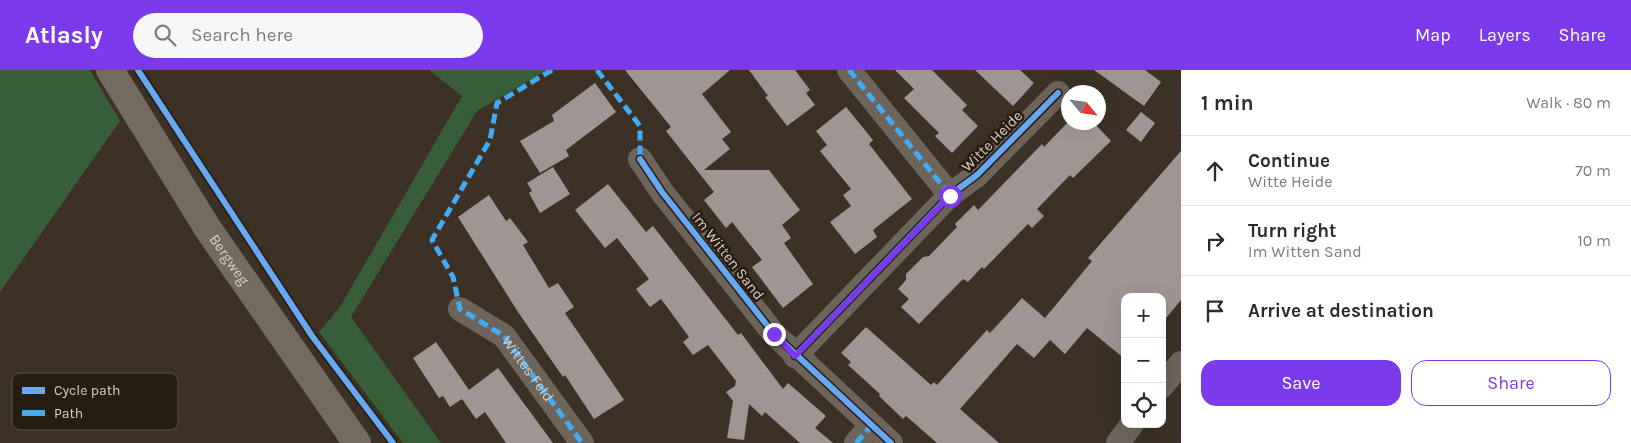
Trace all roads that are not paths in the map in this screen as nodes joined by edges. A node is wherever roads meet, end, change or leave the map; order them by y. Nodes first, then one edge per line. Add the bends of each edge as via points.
1 (110, 70) edge
2 (850, 70) edge
3 (1058, 93) dead end
4 (640, 159) dead end
5 (950, 196) junction
6 (460, 309) dead end
7 (795, 356) junction
8 (1181, 363) edge
9 (1164, 383) edge
10 (1129, 428) edge
11 (864, 434) edge
12 (357, 443) edge
13 (582, 443) edge
14 (891, 443) edge
15 (1118, 443) edge

1 - 12 main road, Bergweg via 208,229
2 - 5 street
3 - 5 street, Witte Heide via 977,175
4 - 7 street, Im Witten Sand via 756,312
5 - 7 street, Witte Heide
6 - 13 street, Wittes Feld via 504,336
7 - 11 street, Im Witten Sand
8 - 9 street
10 - 15 street
11 - 14 street, Im Witten Sand

